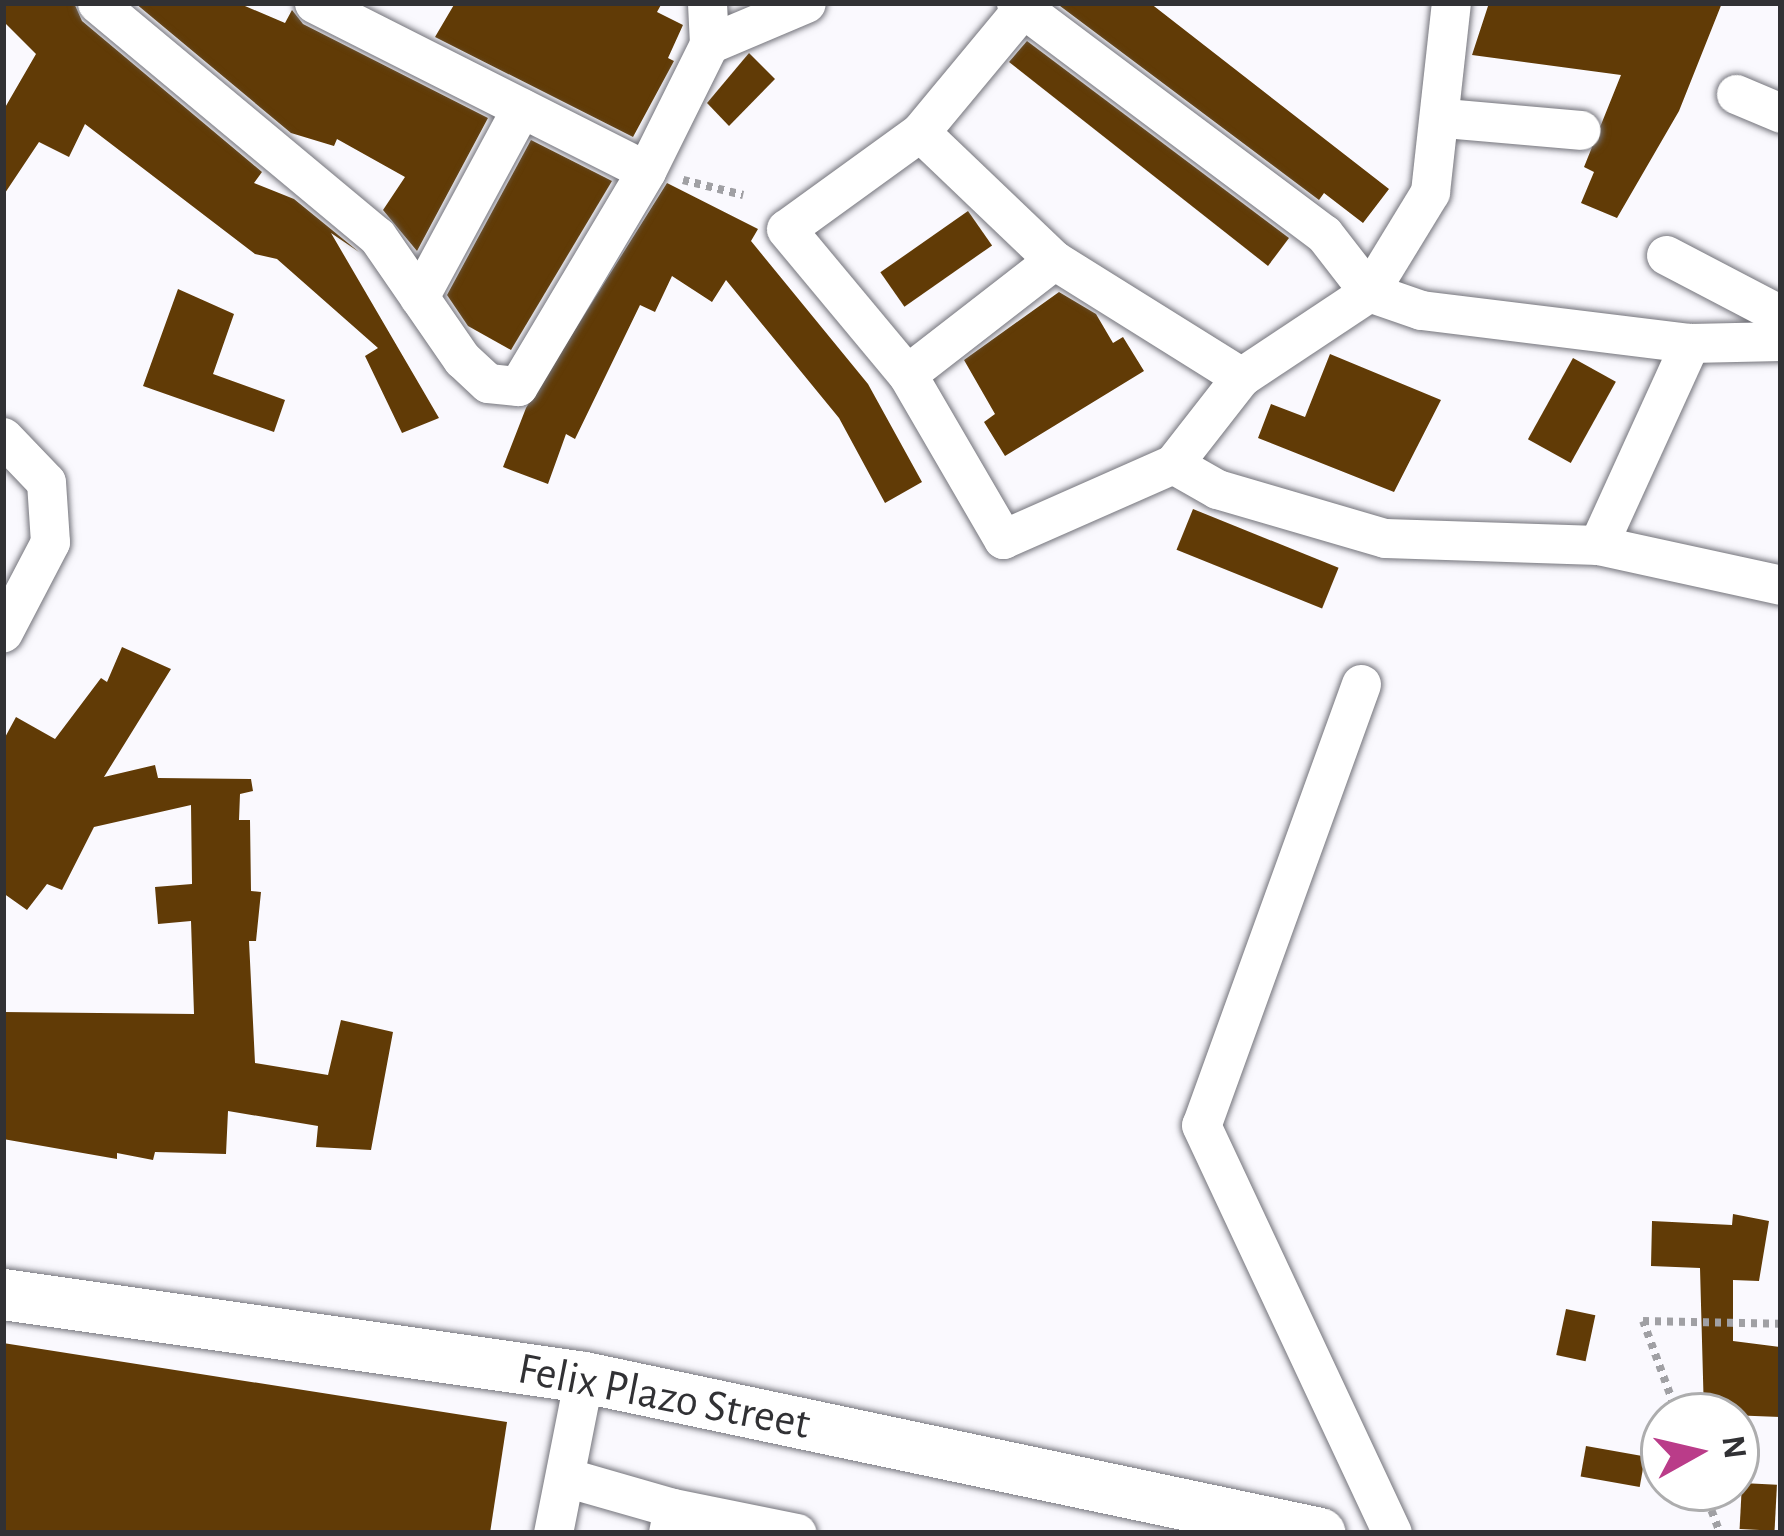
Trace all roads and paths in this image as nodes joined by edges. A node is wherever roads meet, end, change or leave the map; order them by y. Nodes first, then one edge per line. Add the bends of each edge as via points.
1 (97, 3) edge
2 (314, 3) edge
3 (707, 3) edge
4 (806, 3) edge
5 (1451, 3) edge
6 (1019, 6) edge
7 (709, 44) junction
8 (1736, 94) dead end
9 (521, 108) junction
10 (1781, 113) edge
11 (1444, 118) junction
12 (1580, 130) dead end
13 (920, 131) junction
14 (646, 171) junction
15 (742, 195) dead end
16 (1666, 255) dead end
17 (1054, 260) junction
18 (1369, 292) junction
19 (419, 297) junction
20 (1781, 315) edge
21 (1781, 341) edge
22 (1690, 343) junction
23 (907, 374) junction
24 (1241, 377) junction
25 (3, 437) edge
26 (1173, 464) junction
27 (1598, 544) junction
28 (1781, 586) edge
29 (3, 632) edge
30 (1361, 684) dead end
31 (3, 1294) edge
32 (1781, 1324) edge
33 (584, 1377) junction
34 (1669, 1392) edge
35 (565, 1478) junction
36 (670, 1521) edge
37 (553, 1533) edge
38 (797, 1533) edge
39 (1320, 1533) edge
40 (1392, 1533) edge

1 - 19 street via 377,236
2 - 9 street
3 - 7 street
4 - 7 street
5 - 11 street
6 - 13 street
6 - 18 street via 1324,233
7 - 14 street
8 - 10 street
9 - 14 street
9 - 19 street
11 - 12 street
11 - 18 street via 1430,192
13 - 17 street
13 - 23 street via 786,229
14 - 15 path
14 - 19 street via 518,386 488,382
16 - 20 street
17 - 23 street
17 - 24 street
18 - 22 street via 1421,310
18 - 24 street
21 - 22 street
22 - 27 street
23 - 26 street via 1003,539
24 - 26 street
25 - 29 street via 46,482 50,542
26 - 27 street via 1217,489 1385,538
27 - 28 street
30 - 40 street via 1201,1125
31 - 33 main road, Felix Plazo Street
32 - 34 path via 1643,1321
33 - 35 street
33 - 39 main road, Felix Plazo Street
35 - 36 street
35 - 37 street
36 - 38 street

